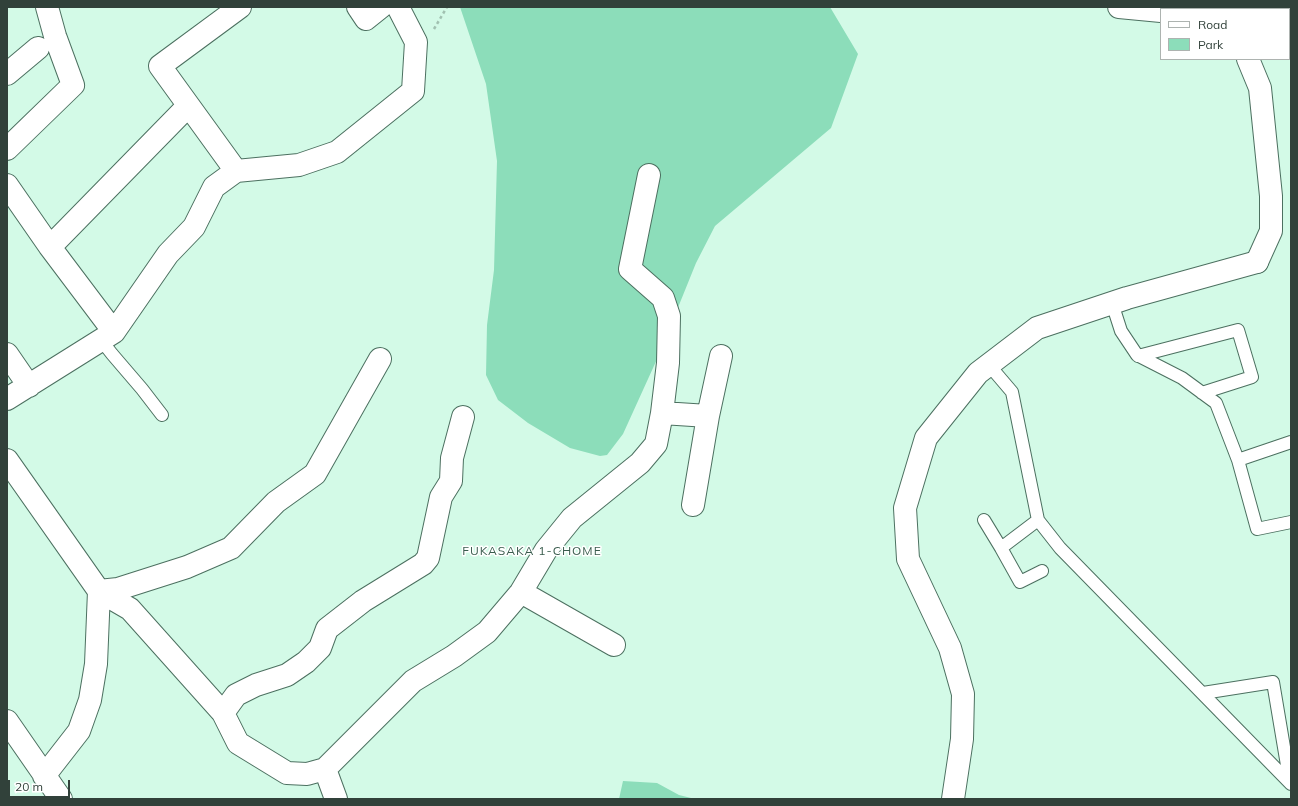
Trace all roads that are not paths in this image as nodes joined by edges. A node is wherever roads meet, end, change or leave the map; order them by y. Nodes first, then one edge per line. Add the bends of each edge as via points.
1 (47, 7) edge
2 (240, 7) edge
3 (358, 7) edge
4 (381, 7) edge
5 (398, 7) edge
6 (1119, 7) edge
7 (1160, 11) edge
8 (38, 48) dead end
9 (1248, 60) edge
10 (7, 74) edge
11 (188, 106) junction
12 (7, 148) edge
13 (236, 171) junction
14 (649, 175) dead end
15 (7, 185) edge
16 (50, 246) junction
17 (1112, 303) junction
18 (108, 336) junction
19 (7, 354) edge
20 (721, 356) dead end
21 (1138, 356) junction
22 (380, 359) dead end
23 (989, 365) junction
24 (29, 386) junction
25 (1202, 393) junction
26 (7, 399) edge
27 (662, 413) junction
28 (162, 415) dead end
29 (708, 416) junction
30 (463, 417) dead end
31 (1291, 442) edge
32 (7, 460) edge
33 (1238, 460) junction
34 (693, 505) dead end
35 (984, 520) dead end
36 (1038, 520) junction
37 (1291, 522) edge
38 (1001, 548) junction
39 (1042, 571) dead end
40 (99, 591) junction
41 (521, 592) junction
42 (614, 645) dead end
43 (1202, 693) junction
44 (223, 712) junction
45 (7, 720) edge
46 (325, 769) junction
47 (44, 776) junction
48 (1290, 783) edge
49 (61, 799) edge
50 (336, 799) edge
51 (952, 799) edge

1 - 12 street via 74,85
2 - 11 street via 160,66
3 - 4 street via 366,19
5 - 13 street via 416,42 413,91 337,152 299,165
6 - 7 street
8 - 10 street
9 - 17 street via 1260,88 1271,196 1271,231 1257,262
11 - 13 street
11 - 16 street
13 - 18 street via 214,187 194,227 168,254
14 - 27 street via 630,269 663,298 669,316 668,363
15 - 16 street
16 - 18 street
17 - 21 lane via 1121,331
17 - 23 street via 1037,328
18 - 24 street
18 - 28 lane via 112,354
19 - 24 street
20 - 29 street
21 - 25 lane via 1182,378
21 - 25 lane via 1238,330 1252,377
22 - 40 street via 315,474 276,502 231,548 186,567 118,589
23 - 36 lane via 1012,392
23 - 51 street via 978,373 926,438 905,508 908,559 950,648 963,694 962,739
24 - 26 street
25 - 33 lane via 1216,403
27 - 29 street
27 - 41 street via 656,444 640,463 572,518 546,550
29 - 34 street
30 - 44 street via 452,458 451,481 441,497 428,558 423,564 363,601 327,628 320,648 306,662 287,675 256,685 236,695
31 - 33 lane
32 - 40 street
33 - 37 lane via 1257,528
35 - 38 lane
36 - 38 lane
36 - 43 lane via 1060,548
38 - 39 lane via 1020,582
40 - 44 street via 130,609
40 - 47 street via 96,664 90,700 79,731
41 - 42 street
41 - 46 street via 487,632 413,681
43 - 48 lane
43 - 48 lane via 1273,682
44 - 46 street via 238,743 287,773 307,774
45 - 47 street
46 - 50 street
47 - 49 street

